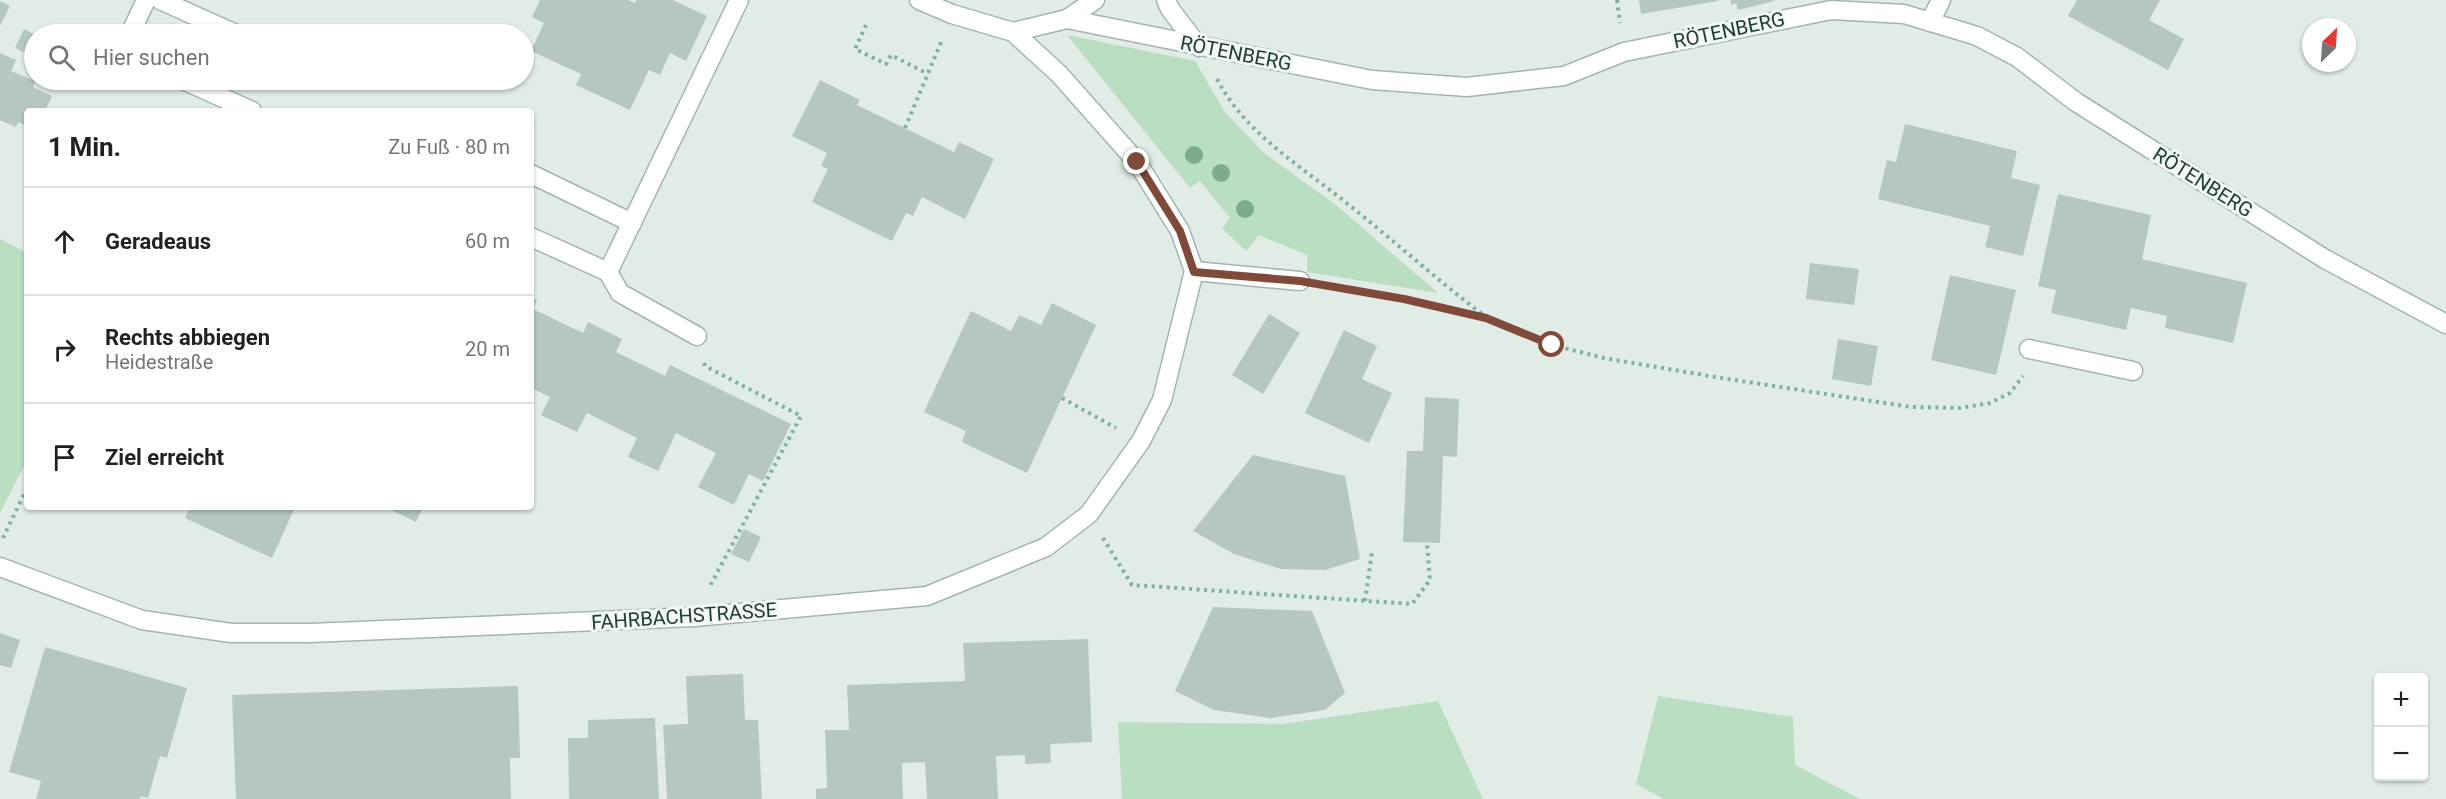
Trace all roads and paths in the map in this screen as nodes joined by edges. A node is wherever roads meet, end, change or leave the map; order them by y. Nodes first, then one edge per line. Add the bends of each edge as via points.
1 (146, 0) edge
2 (160, 0) edge
3 (740, 0) edge
4 (919, 0) edge
5 (1095, 0) edge
6 (1166, 0) edge
7 (1941, 0) edge
8 (952, 14) junction
9 (1067, 19) junction
10 (1929, 22) junction
11 (135, 24) edge
12 (214, 24) edge
13 (866, 25) dead end
14 (1013, 32) junction
15 (1199, 47) junction
16 (928, 74) junction
17 (205, 90) edge
18 (245, 108) edge
19 (905, 128) dead end
20 (534, 175) edge
21 (632, 223) junction
22 (534, 238) edge
23 (608, 272) junction
24 (1194, 272) junction
25 (1300, 281) joint
26 (1486, 318) junction
27 (2446, 324) edge
28 (697, 336) joint
29 (2029, 349) joint
30 (2133, 371) dead end
31 (1062, 398) dead end
32 (1141, 441) junction
33 (24, 494) edge
34 (1089, 514) junction
35 (1427, 543) dead end
36 (0, 544) edge
37 (1372, 552) dead end
38 (0, 567) edge
39 (1365, 601) junction
40 (694, 617) junction

1 - 11 street
2 - 12 street
3 - 21 street
4 - 8 street
5 - 9 street
6 - 15 street
7 - 10 street
8 - 14 street
8 - 16 path
9 - 14 street, RÖTENBERG
9 - 15 street, RÖTENBERG
10 - 15 street, RÖTENBERG via 1904,14 1831,10 1624,52 1564,76 1467,87 1372,80
10 - 27 street, RÖTENBERG via 1977,36 2017,57 2076,102 2325,259
13 - 16 path via 855,49 886,63 891,55
14 - 24 street via 1059,74 1137,162 1180,231
15 - 26 path via 1228,100 1261,137
16 - 19 path
17 - 18 street
20 - 21 street
21 - 23 street
22 - 23 street
23 - 28 street via 620,293
24 - 25 street
24 - 32 street, FAHRBACHSTRASSE via 1162,400
25 - 26 path
26 - 29 path via 1552,345 1604,358 1911,406 1960,408 1990,403 2010,393 2023,377
28 - 40 path via 705,366 801,416
29 - 30 street
31 - 32 path
32 - 34 street, FAHRBACHSTRASSE
33 - 36 path
34 - 39 path via 1132,585
34 - 40 street, FAHRBACHSTRASSE via 1046,547 927,596
35 - 39 path via 1430,580 1412,604
37 - 39 path
38 - 40 street, FAHRBACHSTRASSE via 142,620 231,633 320,633

